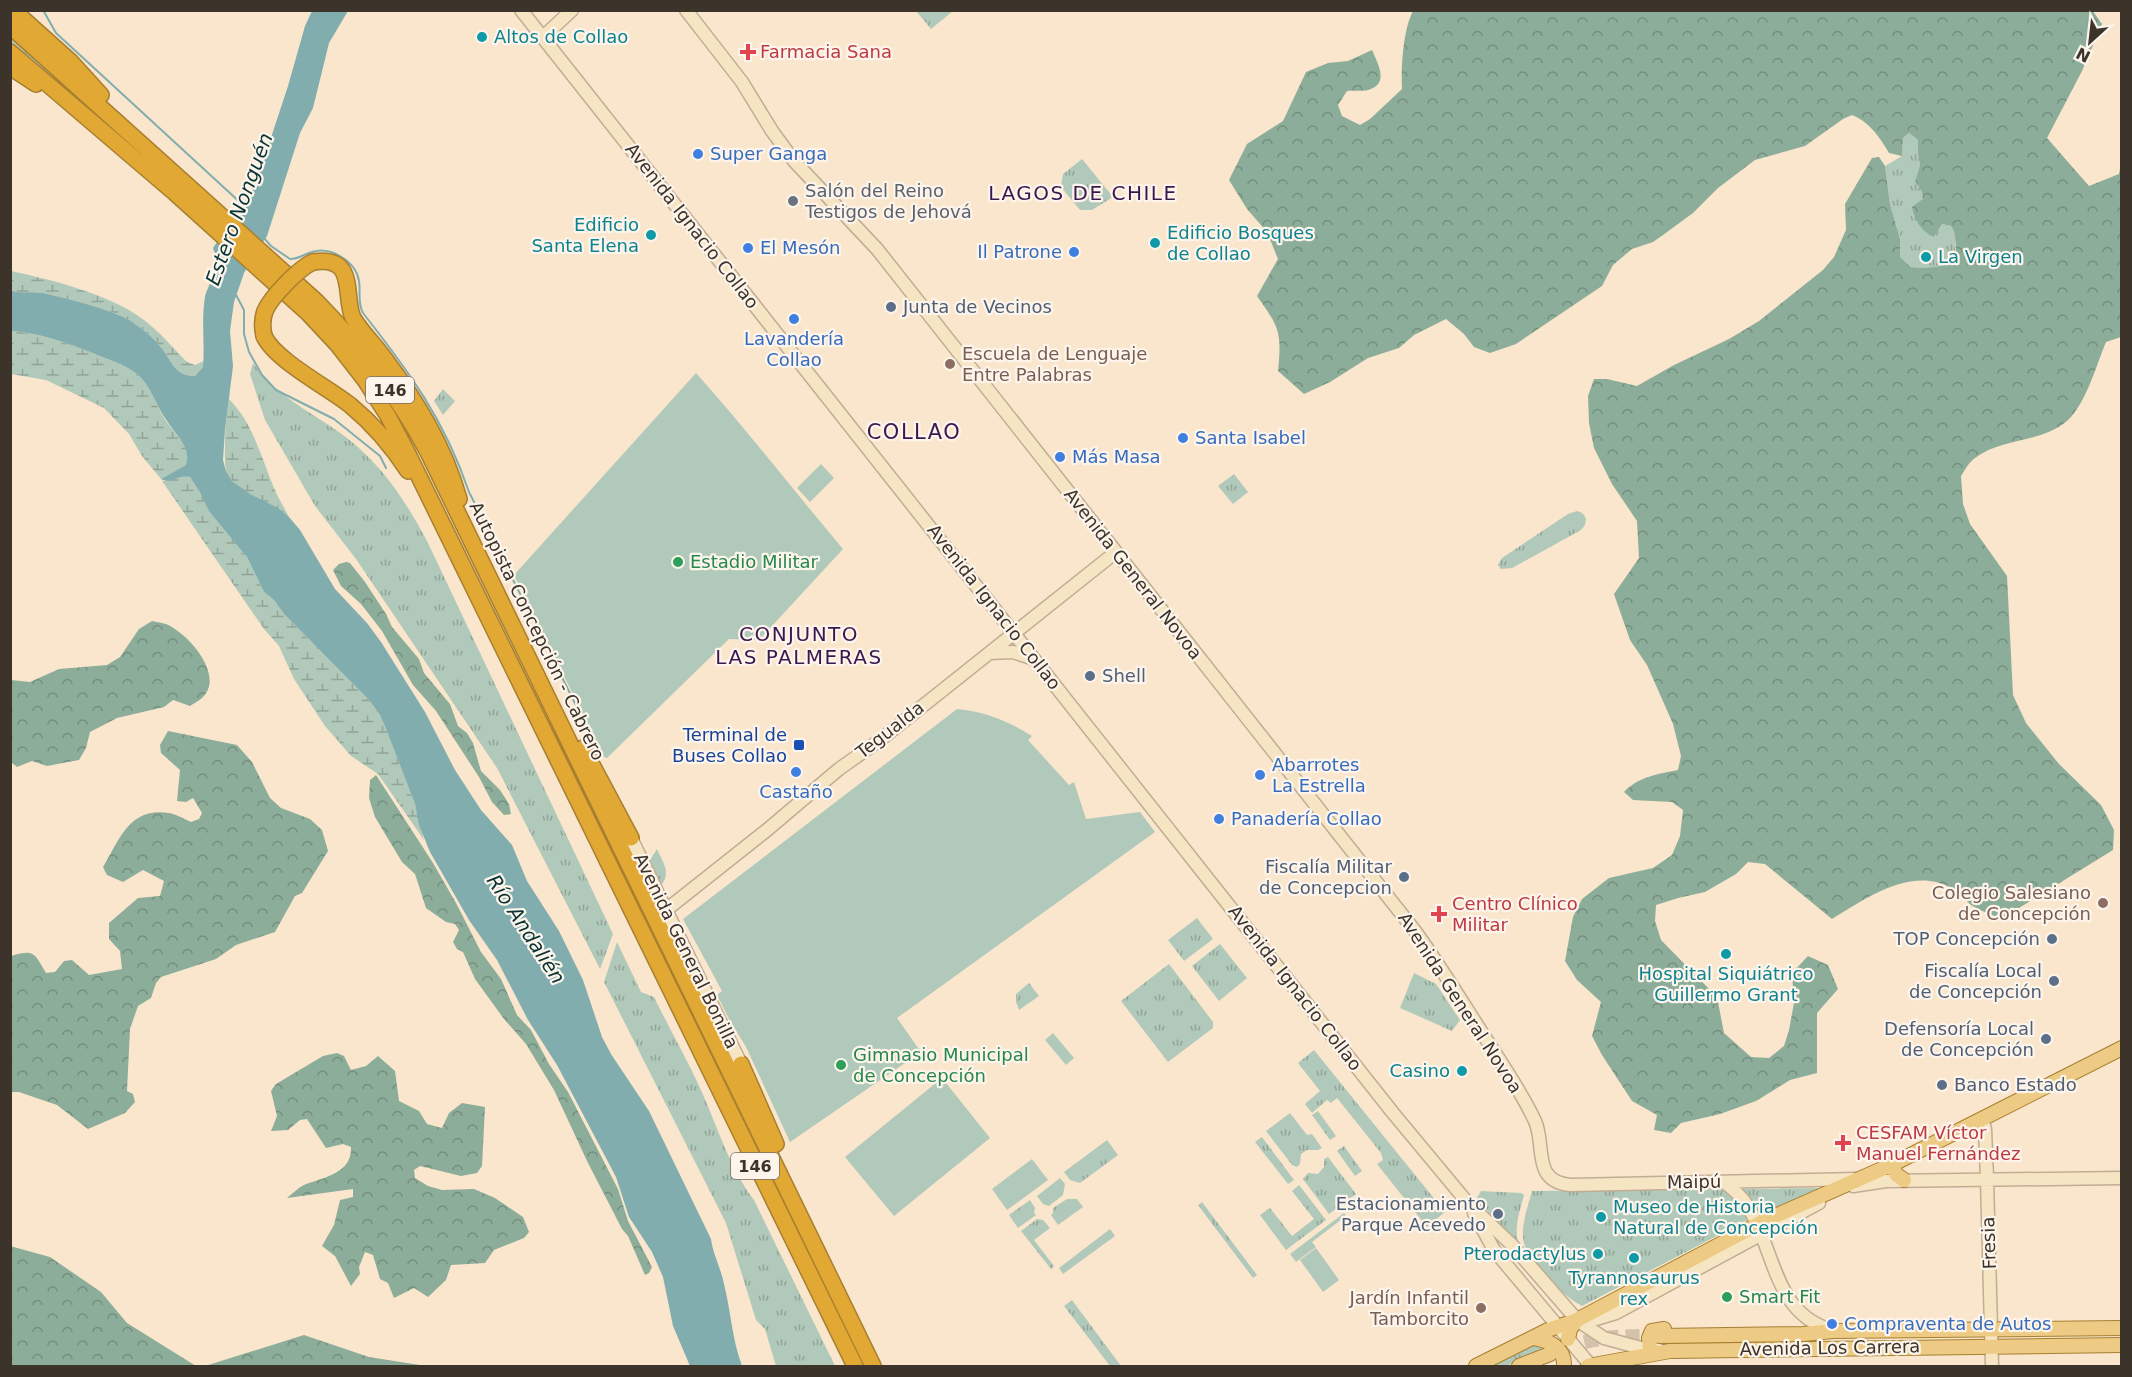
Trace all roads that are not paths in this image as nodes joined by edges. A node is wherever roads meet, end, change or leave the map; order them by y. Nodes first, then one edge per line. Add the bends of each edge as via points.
1 (13, 10) edge
2 (521, 10) edge
3 (572, 10) edge
4 (686, 10) edge
5 (10, 26) edge
6 (543, 37) junction
7 (10, 52) edge
8 (10, 68) edge
9 (85, 116) junction
10 (147, 147) junction
11 (220, 224) junction
12 (269, 268) junction
13 (436, 513) junction
14 (471, 542) junction
15 (1116, 552) junction
16 (1014, 632) junction
17 (988, 653) junction
18 (527, 655) junction
19 (1035, 659) junction
20 (631, 838) joint
21 (666, 910) junction
22 (2121, 1048) edge
23 (741, 1064) joint
24 (1982, 1119) junction
25 (1541, 1160) joint
26 (1891, 1165) junction
27 (2121, 1178) edge
28 (1987, 1179) junction
29 (1904, 1180) junction
30 (1858, 1181) junction
31 (1724, 1182) junction
32 (788, 1190) junction
33 (1467, 1202) junction
34 (1759, 1230) junction
35 (837, 1288) junction
36 (817, 1292) junction
37 (1577, 1320) junction
38 (1558, 1327) junction
39 (2121, 1328) edge
40 (1828, 1329) junction
41 (1991, 1330) junction
42 (1659, 1336) tunnel mouth
43 (1533, 1338) junction
44 (1568, 1339) junction
45 (2121, 1345) edge
46 (1991, 1346) junction
47 (1650, 1350) junction
48 (1670, 1351) junction
49 (1550, 1354) tunnel mouth
50 (844, 1366) edge
51 (855, 1366) edge
52 (873, 1366) edge
53 (884, 1366) edge
54 (1476, 1366) edge
55 (1519, 1366) edge
56 (1564, 1366) edge
57 (1590, 1366) edge
58 (1992, 1366) edge

1 - 10 highway via 71,62
2 - 6 main road, Avenida Ignacio Collao
3 - 6 main road
4 - 15 main road, Avenida General Novoa via 742,82 790,156 877,249
5 - 10 highway, Autopista Concepción - Cabrero / 146
6 - 16 main road, Avenida Ignacio Collao
7 - 9 highway, Autopista Concepción - Cabrero / 146
8 - 9 highway
9 - 11 highway, Autopista Concepción - Cabrero / 146
10 - 11 highway, Autopista Concepción - Cabrero / 146
11 - 12 highway, Autopista Concepción - Cabrero / 146
12 - 13 highway, Autopista Concepción - Cabrero / 146 via 365,380 399,435
12 - 14 highway, Autopista Concepción - Cabrero / 146 via 332,317 384,381 428,452
13 - 14 highway, bridge via 373,426 273,350 264,336 262,324 268,307 302,268 313,262 332,264 346,276 353,318 402,382 441,447
13 - 36 highway, Autopista Concepción - Cabrero / 146
14 - 18 highway, Autopista Concepción - Cabrero / 146
15 - 16 main road, Tegualda
15 - 25 main road, Avenida General Novoa via 1424,942 1531,1113 1540,1137
16 - 17 main road, Tegualda
16 - 19 main road, Avenida Ignacio Collao
17 - 19 main road via 1012,652
17 - 21 main road, Tegualda
18 - 20 highway via 562,710
18 - 32 highway, Autopista Concepción - Cabrero / 146
19 - 33 main road, Avenida Ignacio Collao
20 - 21 main road, Avenida General Bonilla
21 - 23 main road, Avenida General Bonilla
22 - 24 main road
23 - 32 highway via 777,1146
24 - 26 main road
24 - 28 main road, Fresia
25 - 31 main road, Maipú via 1551,1177 1566,1184
26 - 29 main road
26 - 30 main road
27 - 28 main road, Maipú
28 - 29 main road, Maipú
28 - 41 main road, Fresia
29 - 30 main road, Maipú
30 - 31 main road, Maipú
30 - 34 main road
31 - 34 main road via 1744,1201
32 - 35 highway, Autopista Concepción - Cabrero / 146
33 - 37 main road, Avenida Ignacio Collao via 1512,1245
33 - 38 main road, Avenida Ignacio Collao via 1494,1250
34 - 37 main road
34 - 40 main road via 1790,1301 1805,1318
35 - 52 highway, Autopista Concepción - Cabrero / 146
35 - 53 highway
36 - 50 highway
36 - 51 highway, Autopista Concepción - Cabrero / 146
37 - 38 main road
37 - 44 main road
37 - 47 main road, Avenida Ignacio Collao via 1604,1338
38 - 43 main road
38 - 44 main road, Avenida Los Carrera
39 - 41 main road, Avenida Los Carrera
40 - 41 main road, Avenida Los Carrera
40 - 42 main road, Avenida Los Carrera via 1803,1334
40 - 47 main road via 1657,1329 1650,1334
41 - 46 main road, Fresia
43 - 54 main road
43 - 56 main road via 1556,1346
44 - 57 main road, Avenida Los Carrera
45 - 46 main road, Avenida Los Carrera
46 - 48 main road, Avenida Los Carrera
46 - 58 main road, Fresia
47 - 48 main road, Avenida Ignacio Collao
48 - 57 main road, Avenida Los Carrera
49 - 55 main road

